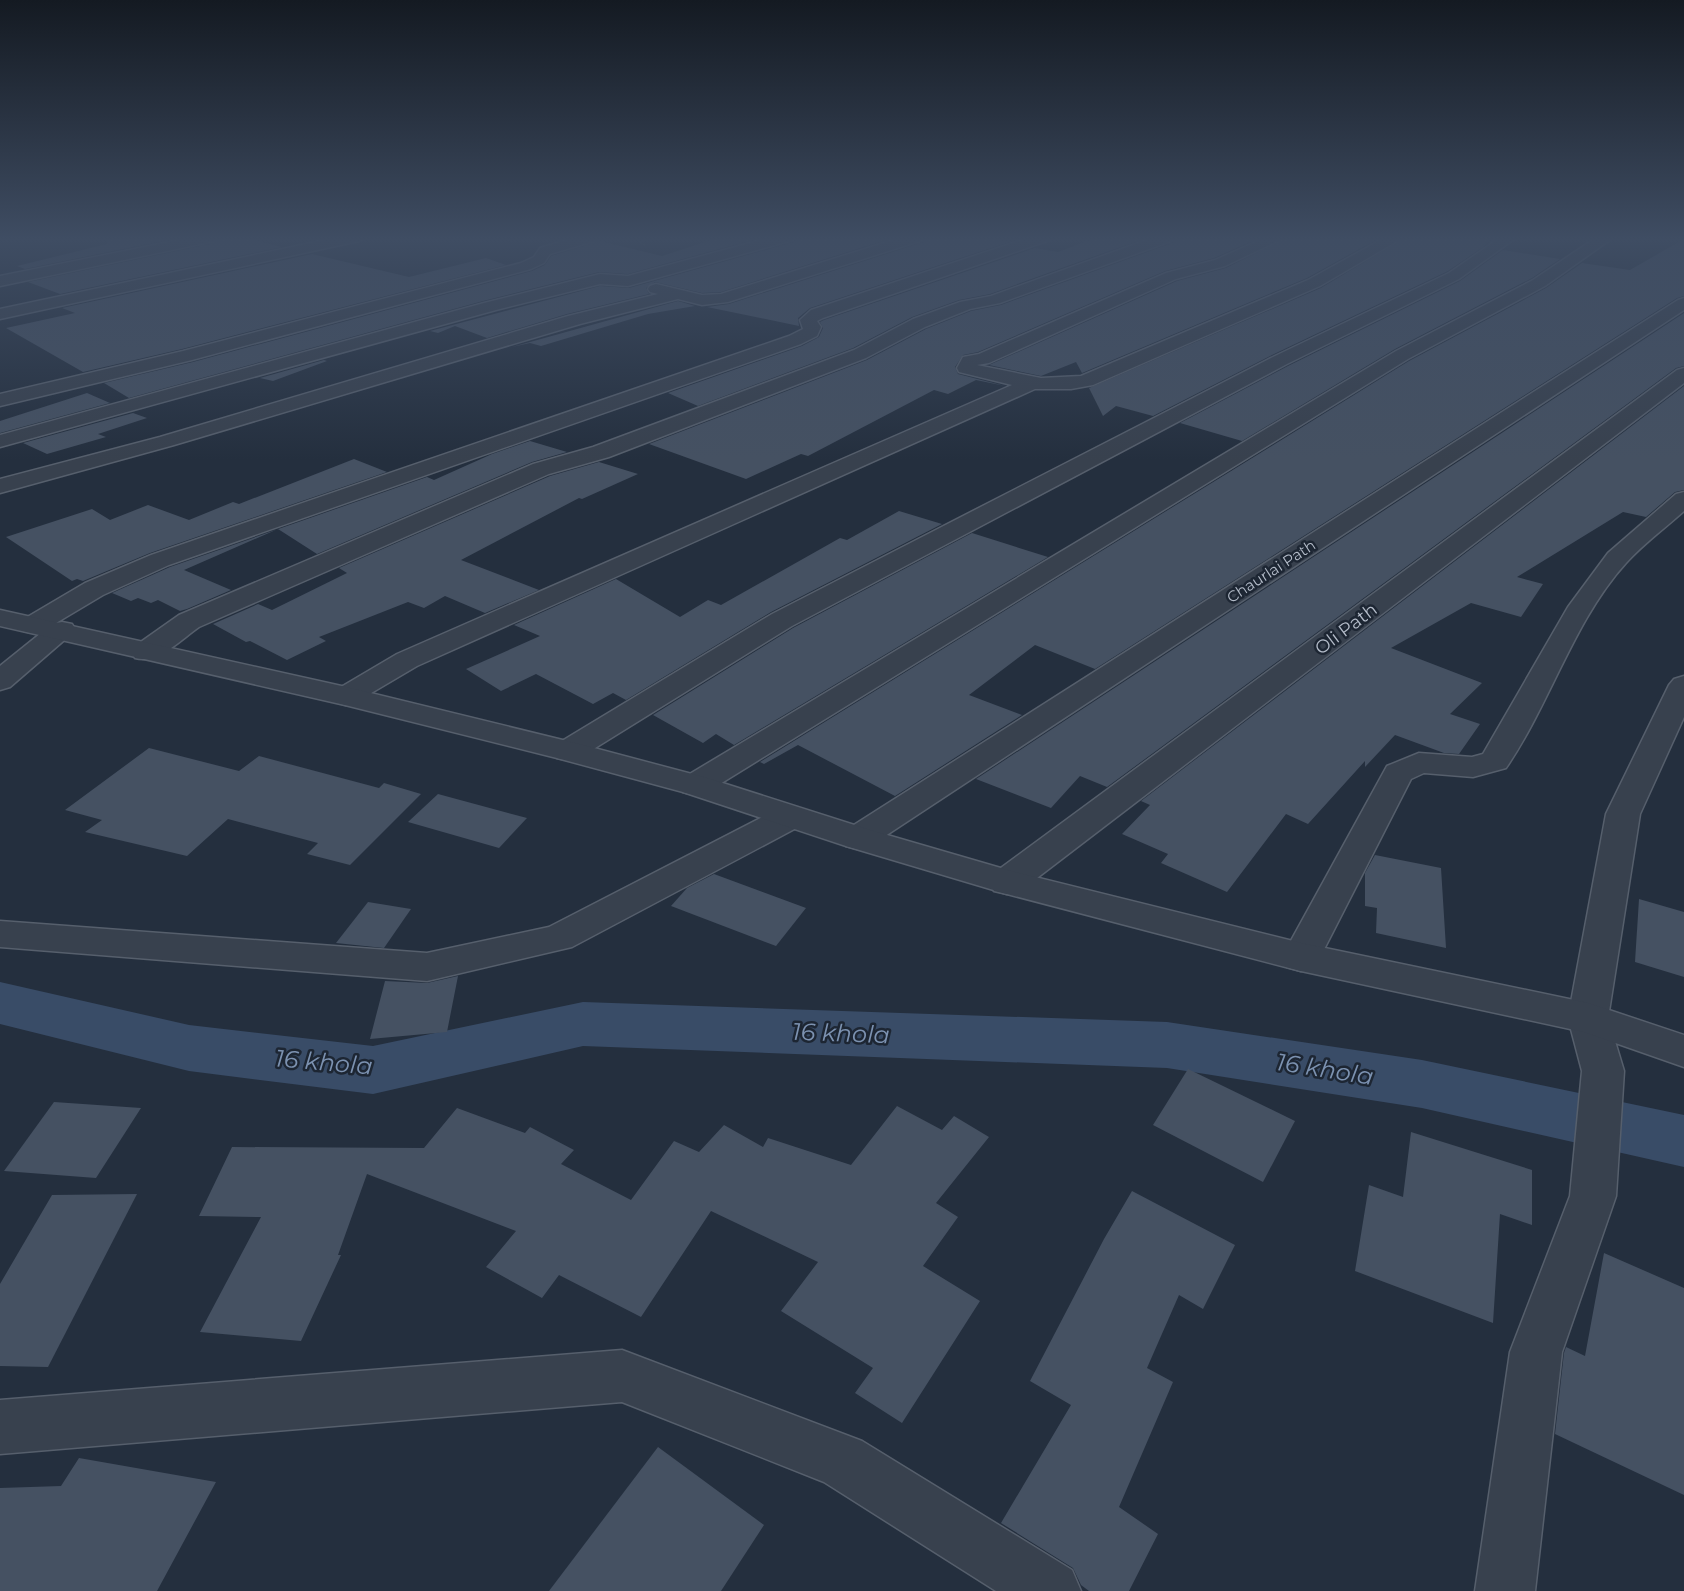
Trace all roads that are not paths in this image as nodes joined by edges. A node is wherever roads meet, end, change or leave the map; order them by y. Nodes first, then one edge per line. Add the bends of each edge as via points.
1 (355, 311) edge
2 (471, 311) edge
3 (609, 311) edge
4 (825, 311) edge
5 (950, 311) edge
6 (1091, 311) edge
7 (1250, 311) edge
8 (1381, 311) edge
9 (1485, 311) edge
10 (1671, 311) edge
11 (1684, 374) edge
12 (1030, 384) junction
13 (0, 400) edge
14 (0, 441) edge
15 (0, 486) edge
16 (1684, 499) edge
17 (0, 618) edge
18 (48, 628) junction
19 (145, 652) junction
20 (0, 681) edge
21 (1684, 684) edge
22 (346, 696) junction
23 (568, 751) junction
24 (695, 785) junction
25 (790, 817) junction
26 (858, 838) junction
27 (1007, 882) junction
28 (0, 934) edge
29 (1301, 957) junction
30 (1588, 1018) junction
31 (1684, 1051) edge
32 (0, 1427) edge
33 (1051, 1591) edge
34 (1504, 1591) edge

1 - 13 street
2 - 14 street
3 - 15 street via 179,438
4 - 18 street via 808,320 811,332 795,340 160,560 94,589
5 - 19 street via 850,358 602,452 541,469 189,621
6 - 12 street via 982,359 969,361 966,368
7 - 12 street via 1086,381
8 - 23 street via 782,620
9 - 24 street via 1402,355
10 - 26 street, Chaurlai Path
11 - 27 street, Oli Path
12 - 22 street via 407,660
16 - 29 street via 1617,558 1577,613 1512,736 1495,760 1473,767 1419,763 1398,773
17 - 18 street
18 - 19 street
18 - 20 street
19 - 22 street
21 - 30 street via 1623,814
22 - 23 street
23 - 24 street
24 - 25 street
25 - 26 street
25 - 28 street via 559,938 427,967
26 - 27 street
27 - 29 street
29 - 30 street
30 - 31 street
30 - 34 street via 1603,1071 1593,1196 1536,1352
32 - 33 street via 622,1376 842,1461

